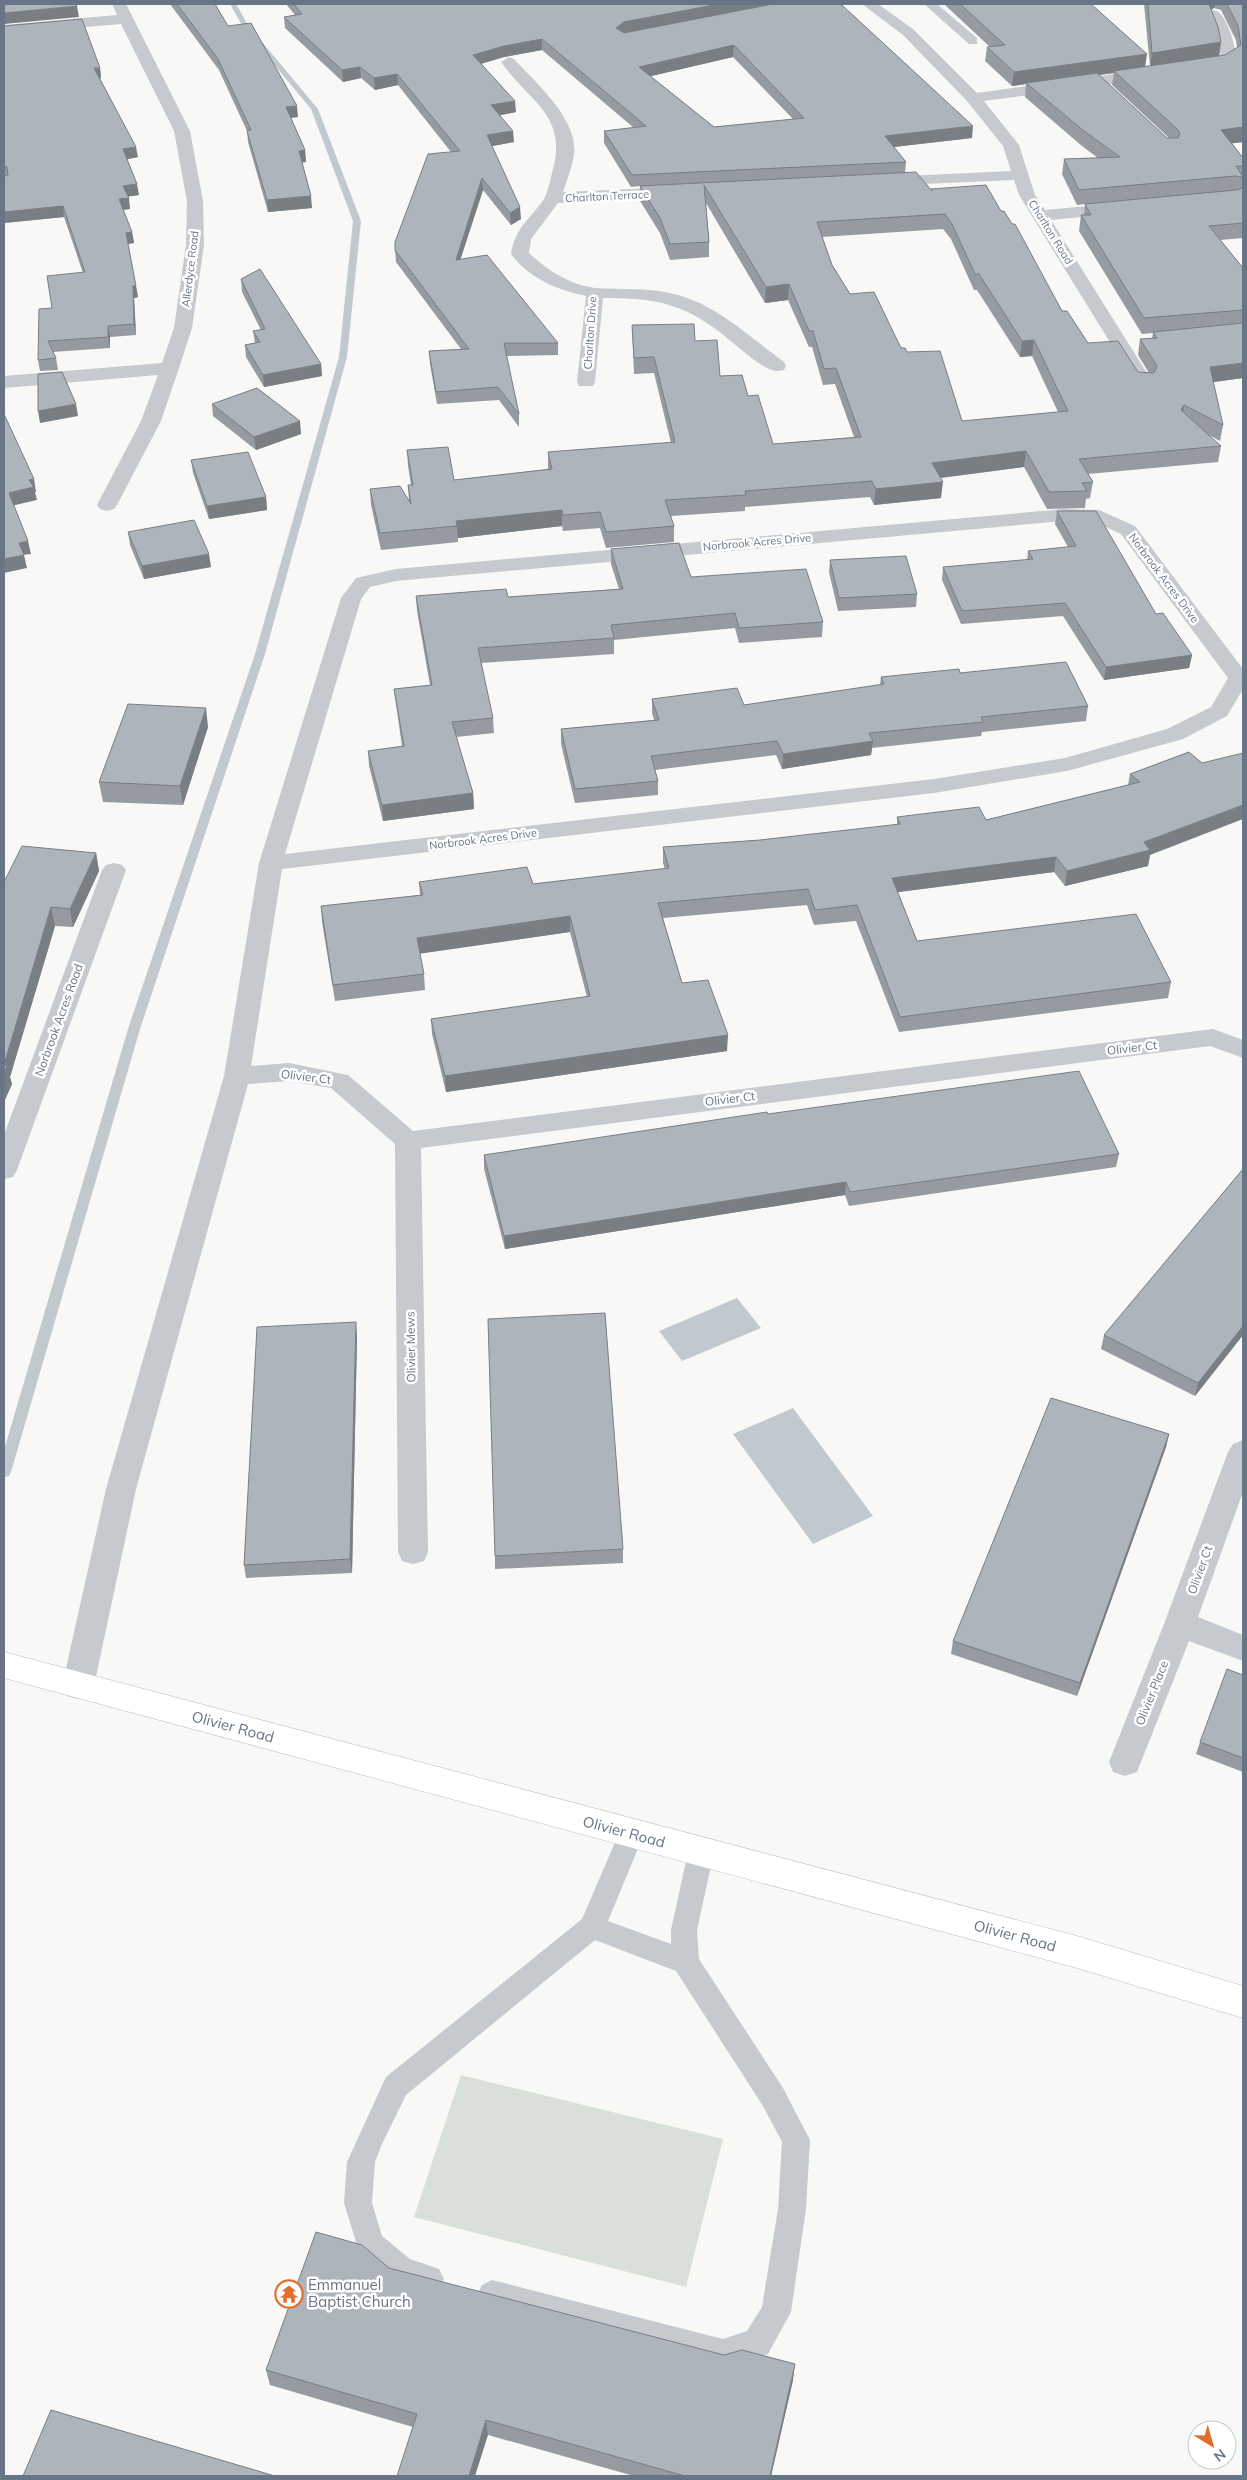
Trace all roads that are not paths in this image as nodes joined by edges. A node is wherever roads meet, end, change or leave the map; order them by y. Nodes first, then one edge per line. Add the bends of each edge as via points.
1 (869, 4) edge
2 (930, 4) edge
3 (123, 11) edge
4 (1214, 14) edge
5 (4, 29) edge
6 (973, 41) edge
7 (509, 62) edge
8 (1180, 70) edge
9 (1162, 72) edge
10 (1098, 81) junction
11 (1112, 95) edge
12 (973, 98) junction
13 (1021, 175) junction
14 (872, 183) edge
15 (693, 191) edge
16 (553, 198) junction
17 (1137, 207) edge
18 (1041, 216) junction
19 (595, 293) junction
20 (1139, 341) edge
21 (1120, 343) junction
22 (776, 366) dead end
23 (170, 368) junction
24 (4, 382) edge
25 (586, 382) dead end
26 (1144, 383) edge
27 (107, 504) dead end
28 (271, 863) junction
29 (114, 870) dead end
30 (1243, 1050) edge
31 (237, 1076) junction
32 (408, 1141) junction
33 (4, 1170) edge
34 (1243, 1452) edge
35 (413, 1552) dead end
36 (1180, 1624) junction
37 (1243, 1648) edge
38 (19, 1668) edge
39 (78, 1686) junction
40 (1125, 1762) dead end
41 (631, 1834) junction
42 (701, 1852) junction
43 (592, 1927) junction
44 (686, 1962) junction
45 (1243, 2002) edge

1 - 12 street, Charlton Road via 908,32
2 - 6 lane
3 - 5 street
3 - 23 street, Allerdyce Road via 182,130 195,201 195,245 182,328
4 - 8 street via 1226,41 1229,60
7 - 16 street, Charlton Drive via 549,108 563,130 566,154
9 - 10 street
10 - 11 lane
10 - 12 street
12 - 13 street, Charlton Road via 1011,145
13 - 14 street
13 - 18 street, Charlton Road via 1027,195
15 - 16 street, Charlton Terrace
16 - 19 street, Charlton Drive via 522,239 520,254 549,278 571,289
17 - 18 street
18 - 21 street, Charlton Road
19 - 22 street via 657,295 680,301 706,315
19 - 25 street, Charlton Drive
20 - 21 street
21 - 26 street, Charlton Road
23 - 24 street
23 - 27 street, Allerdyce Road via 152,421
28 - 28 street, Norbrook Acres Drive via 351,598 363,582 396,575 1064,515 1099,516 1128,530 1239,678 1219,711 1176,734 1067,764 934,786
28 - 31 street
29 - 33 street, Norbrook Acres Road
30 - 32 street, Olivier Ct via 1213,1038
31 - 32 street, Olivier Ct via 289,1072 339,1081
31 - 39 street via 121,1489
32 - 35 street, Olivier Mews
34 - 36 street, Olivier Ct
36 - 37 street
36 - 40 street, Olivier Place
38 - 39 main road, Olivier Road
39 - 41 main road, Olivier Road
41 - 42 main road, Olivier Road
41 - 43 lane
42 - 44 lane via 684,1930
42 - 45 main road, Olivier Road via 1077,1952
43 - 44 lane
43 - 44 lane via 396,2086 361,2162 358,2203 370,2245 402,2272 723,2354 757,2344 776,2312 792,2209 796,2140 773,2097

